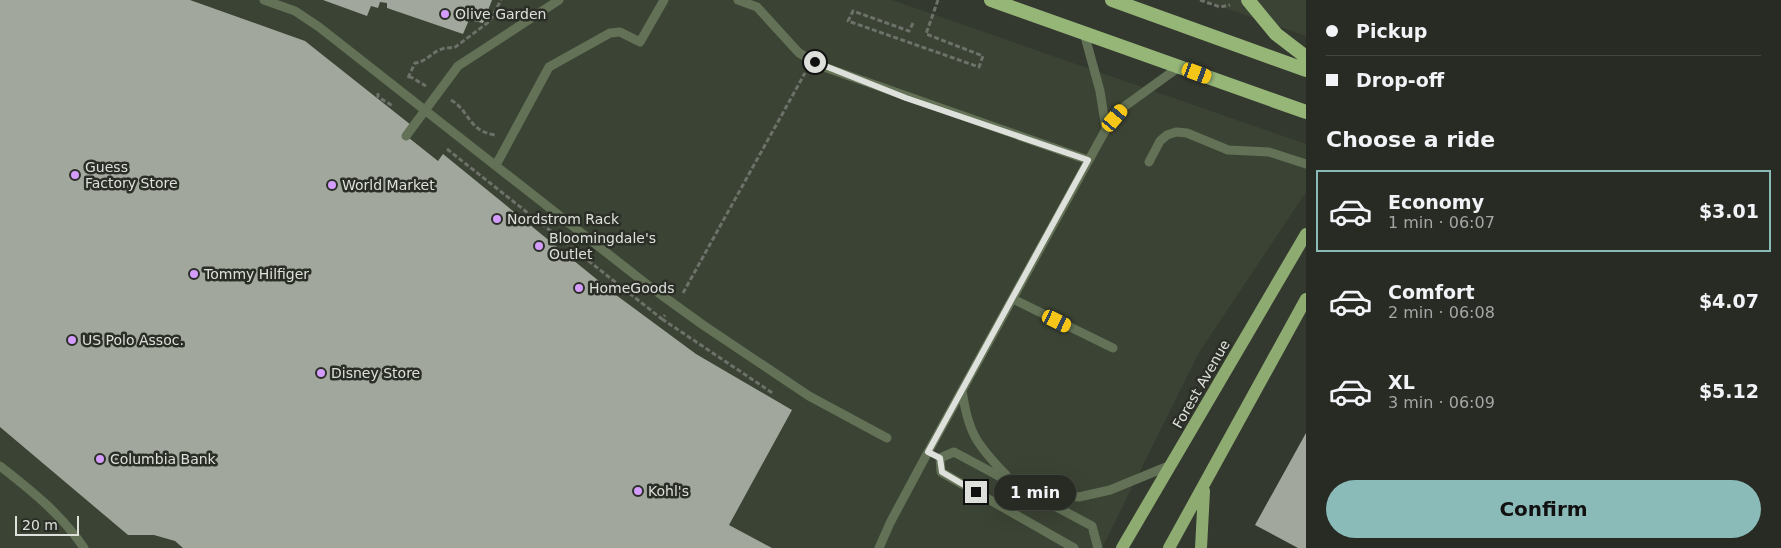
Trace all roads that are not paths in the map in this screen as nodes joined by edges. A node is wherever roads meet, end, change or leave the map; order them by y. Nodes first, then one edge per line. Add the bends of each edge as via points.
1 (264, 0) edge
2 (558, 0) edge
3 (664, 0) edge
4 (738, 0) edge
5 (991, 0) edge
6 (1112, 0) edge
7 (1248, 0) edge
8 (1084, 33) junction
9 (1306, 57) edge
10 (1179, 67) junction
11 (1306, 70) edge
12 (426, 110) junction
13 (1306, 112) edge
14 (1106, 129) junction
15 (406, 136) dead end
16 (1088, 160) junction
17 (1149, 162) dead end
18 (1306, 164) edge
19 (496, 165) junction
20 (1306, 234) edge
21 (1013, 299) junction
22 (1306, 299) edge
23 (1113, 348) dead end
24 (962, 390) junction
25 (887, 438) dead end
26 (928, 452) junction
27 (940, 458) junction
28 (1171, 464) junction
29 (0, 466) edge
30 (1012, 481) junction
31 (1204, 486) junction
32 (1029, 492) junction
33 (1094, 547) edge
34 (84, 548) edge
35 (879, 548) edge
36 (1074, 548) edge
37 (1122, 548) edge
38 (1169, 548) edge
39 (1201, 548) edge

1 - 12 lane via 295,11 320,27
2 - 12 lane via 458,66
3 - 19 lane via 640,42 620,32 610,33 549,67
4 - 16 lane via 757,7 799,53 824,67
5 - 8 highway
6 - 11 highway
7 - 9 highway via 1276,34
8 - 10 highway
8 - 14 lane via 1100,90
10 - 13 highway
10 - 14 lane via 1125,106
12 - 15 lane
12 - 19 lane
14 - 16 lane
16 - 21 lane
17 - 18 lane via 1160,142 1176,132 1187,133 1228,150 1269,152
19 - 25 lane via 674,305 809,396
20 - 28 main road, Forest Avenue
21 - 23 lane
21 - 24 lane
22 - 31 main road
24 - 26 lane
24 - 30 lane via 969,428 987,456
26 - 27 lane
26 - 35 lane
27 - 30 lane via 954,452
27 - 36 lane via 942,472
28 - 32 lane via 1110,490 1079,497
28 - 37 main road, Forest Avenue
29 - 34 lane via 51,507
30 - 32 lane
31 - 38 main road
31 - 39 main road
32 - 33 lane via 1092,526

